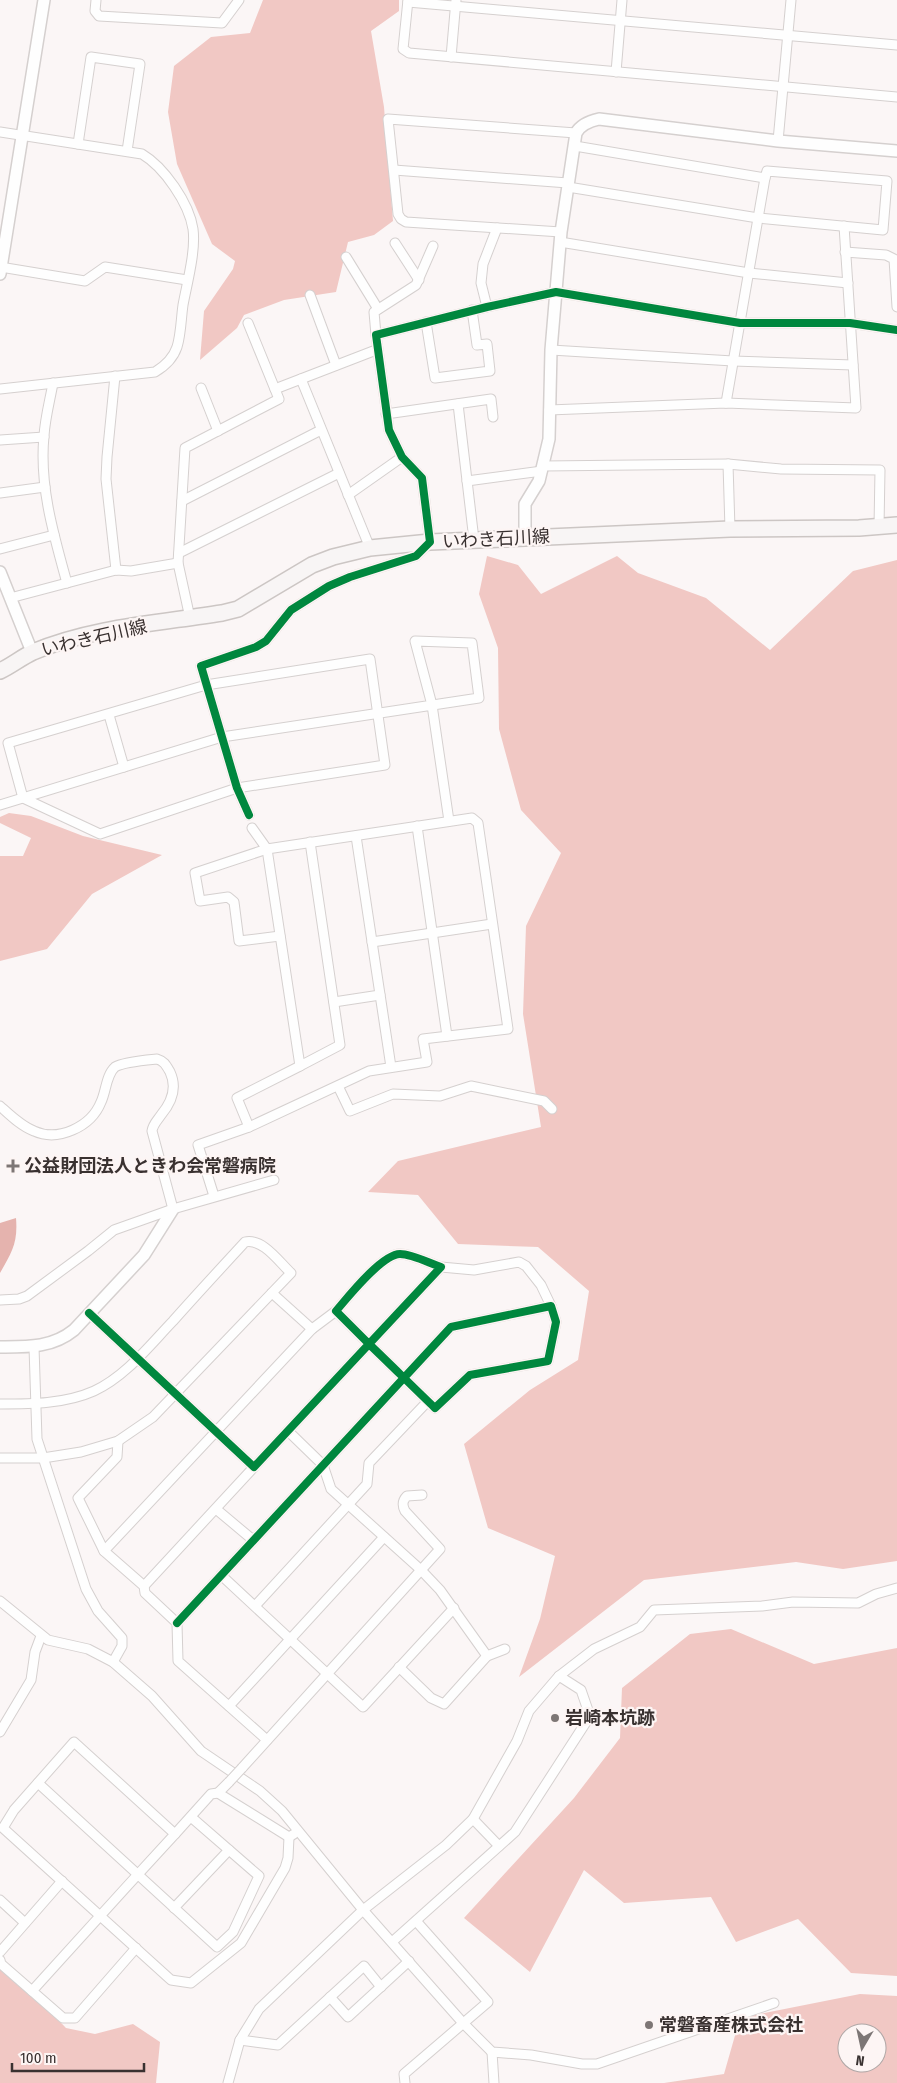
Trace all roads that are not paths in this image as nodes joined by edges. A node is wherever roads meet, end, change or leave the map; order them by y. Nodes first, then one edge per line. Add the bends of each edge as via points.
1 (44, 0) edge
2 (96, 0) edge
3 (238, 0) edge
4 (622, 0) edge
5 (791, 0) edge
6 (408, 1) edge
7 (455, 3) edge
8 (620, 21) junction
9 (788, 36) junction
10 (897, 45) edge
11 (451, 57) junction
12 (616, 72) junction
13 (783, 87) junction
14 (897, 97) edge
15 (0, 132) edge
16 (576, 133) junction
17 (23, 136) junction
18 (778, 141) junction
19 (78, 144) junction
20 (575, 146) junction
21 (897, 151) edge
22 (127, 152) junction
23 (394, 170) junction
24 (765, 178) junction
25 (568, 185) junction
26 (758, 218) junction
27 (844, 226) junction
28 (497, 228) junction
29 (561, 237) junction
30 (396, 243) dead end
31 (433, 246) dead end
32 (845, 252) junction
33 (346, 258) dead end
34 (0, 270) edge
35 (749, 273) junction
36 (188, 280) junction
37 (419, 280) junction
38 (848, 283) junction
39 (556, 292) junction
40 (310, 296) dead end
41 (897, 306) edge
42 (487, 307) junction
43 (378, 309) junction
44 (472, 310) junction
45 (426, 322) junction
46 (248, 323) dead end
47 (740, 323) junction
48 (850, 323) junction
49 (897, 330) edge
50 (376, 335) junction
51 (376, 350) junction
52 (551, 350) junction
53 (734, 361) junction
54 (336, 365) junction
55 (853, 365) junction
56 (115, 376) junction
57 (301, 379) junction
58 (53, 383) junction
59 (0, 388) edge
60 (201, 388) dead end
61 (275, 389) junction
62 (458, 404) junction
63 (726, 404) junction
64 (549, 410) junction
65 (386, 414) junction
66 (494, 417) dead end
67 (322, 430) junction
68 (218, 431) junction
69 (44, 437) junction
70 (0, 440) edge
71 (402, 457) junction
72 (728, 464) junction
73 (542, 469) junction
74 (339, 473) junction
75 (467, 481) junction
76 (45, 487) junction
77 (0, 493) edge
78 (348, 495) junction
79 (182, 501) junction
80 (897, 524) edge
81 (879, 527) junction
82 (730, 529) junction
83 (54, 534) junction
84 (525, 538) junction
85 (474, 540) junction
86 (430, 542) junction
87 (370, 548) junction
88 (0, 549) edge
89 (179, 553) junction
90 (178, 563) junction
91 (116, 570) junction
92 (0, 572) edge
93 (67, 583) junction
94 (5, 600) edge
95 (190, 618) junction
96 (32, 652) junction
97 (0, 671) edge
98 (206, 685) junction
99 (432, 705) junction
100 (378, 714) junction
101 (109, 715) junction
102 (222, 737) junction
103 (124, 767) junction
104 (237, 788) junction
105 (22, 798) junction
106 (0, 805) edge
107 (249, 815) dead end
108 (449, 821) junction
109 (417, 826) junction
110 (252, 828) dead end
111 (356, 836) junction
112 (310, 842) junction
113 (267, 849) junction
114 (492, 924) junction
115 (433, 933) junction
116 (280, 936) junction
117 (372, 942) junction
118 (380, 995) junction
119 (334, 1002) junction
120 (447, 1036) junction
121 (300, 1066) junction
122 (391, 1068) junction
123 (338, 1086) junction
124 (0, 1106) edge
125 (552, 1109) dead end
126 (249, 1127) junction
127 (274, 1180) dead end
128 (214, 1196) junction
129 (173, 1209) junction
130 (441, 1267) junction
131 (272, 1294) junction
132 (0, 1300) edge
133 (551, 1306) junction
134 (336, 1311) junction
135 (89, 1313) junction
136 (312, 1329) junction
137 (370, 1344) junction
138 (0, 1347) edge
139 (34, 1347) junction
140 (138, 1358) junction
141 (404, 1378) junction
142 (176, 1394) junction
143 (428, 1401) junction
144 (0, 1404) edge
145 (36, 1404) junction
146 (216, 1431) junction
147 (288, 1431) junction
148 (118, 1441) junction
149 (0, 1458) edge
150 (43, 1458) junction
151 (323, 1465) junction
152 (254, 1467) junction
153 (422, 1495) dead end
154 (348, 1504) junction
155 (216, 1509) junction
156 (384, 1537) junction
157 (252, 1540) junction
158 (104, 1551) junction
159 (421, 1570) junction
160 (221, 1575) junction
161 (144, 1586) junction
162 (897, 1588) edge
163 (0, 1601) edge
164 (255, 1606) junction
165 (454, 1608) junction
166 (176, 1623) junction
167 (41, 1636) junction
168 (291, 1640) junction
169 (505, 1649) dead end
170 (487, 1656) junction
171 (113, 1662) junction
172 (399, 1667) junction
173 (328, 1674) junction
174 (559, 1676) junction
175 (229, 1706) junction
176 (3, 1719) edge
177 (0, 1732) edge
178 (267, 1740) junction
179 (38, 1783) junction
180 (218, 1793) junction
181 (191, 1817) junction
182 (473, 1819) junction
183 (1, 1830) edge
184 (300, 1831) junction
185 (175, 1834) junction
186 (289, 1837) junction
187 (499, 1846) junction
188 (229, 1850) junction
189 (138, 1875) junction
190 (62, 1881) junction
191 (0, 1900) edge
192 (174, 1908) junction
193 (363, 1910) junction
194 (100, 1916) junction
195 (416, 1921) junction
196 (25, 1923) junction
197 (392, 1942) junction
198 (136, 1948) junction
199 (0, 1952) edge
200 (0, 1960) edge
201 (409, 1961) junction
202 (381, 1987) junction
203 (32, 1991) junction
204 (330, 1997) junction
205 (774, 2003) dead end
206 (463, 2023) junction
207 (244, 2041) junction
208 (492, 2052) junction
209 (228, 2083) edge
210 (405, 2083) edge
211 (494, 2083) edge

1 - 17 street
2 - 3 street via 95,11 100,16 222,23
4 - 8 street
5 - 9 street
6 - 7 street
6 - 11 street via 403,49 409,53
7 - 8 street
7 - 11 street
8 - 9 street
8 - 12 street
9 - 10 street
9 - 13 street
11 - 12 street
12 - 13 street
13 - 14 street
13 - 18 street
15 - 17 street
16 - 18 street via 588,122 599,119
16 - 20 street
16 - 23 street via 388,119
17 - 19 street
17 - 34 street
18 - 21 street
19 - 22 street
19 - 22 street via 91,56 130,62 140,64
20 - 24 street
20 - 25 street
22 - 36 street via 142,154 162,169 189,214 194,241
23 - 25 street
23 - 28 street via 398,214 406,222
24 - 26 street
24 - 27 street via 767,171 887,181 883,230
25 - 26 street
25 - 29 street
26 - 27 street
26 - 35 street
27 - 32 street
28 - 29 street
28 - 42 street via 483,264 482,283
29 - 35 street
29 - 39 street
30 - 37 street
31 - 37 street
32 - 38 street
32 - 41 street via 886,255 894,259
33 - 43 street
34 - 36 street via 85,280 105,267
35 - 38 street
35 - 47 street
36 - 56 street via 177,347 166,366 154,372
37 - 43 street
38 - 48 street
39 - 42 street
39 - 47 street
39 - 52 street
40 - 54 street
42 - 44 street
43 - 50 street via 374,312
44 - 45 street
44 - 45 street via 477,345 487,344 490,370 435,378
45 - 50 street
46 - 61 street
47 - 48 street
47 - 53 street
48 - 49 street
48 - 55 street
50 - 51 street
51 - 54 street
51 - 65 street
52 - 53 street
52 - 64 street
53 - 55 street
53 - 63 street
54 - 57 street
55 - 63 street via 856,408
56 - 58 street
56 - 91 street via 106,479
57 - 61 street
57 - 67 street
58 - 59 street
58 - 69 street
60 - 68 street
61 - 68 street via 279,399
62 - 65 street
62 - 66 street via 491,399
62 - 75 street
63 - 64 street
64 - 73 street via 549,439
65 - 71 street via 389,430
67 - 74 street
67 - 79 street
68 - 79 street via 185,448
69 - 70 street
69 - 76 street
71 - 78 street
71 - 86 street via 422,478
72 - 73 street
72 - 81 street via 780,469 880,470
72 - 82 street
73 - 75 street
73 - 84 street via 526,504
74 - 78 street
74 - 89 street
75 - 85 street
76 - 77 street
76 - 83 street
78 - 87 street
79 - 89 street
80 - 81 main road, いわき石川線
81 - 82 main road, いわき石川線
82 - 84 main road, いわき石川線
83 - 88 street
83 - 93 street
84 - 85 main road, いわき石川線
85 - 86 main road, いわき石川線
86 - 87 main road, いわき石川線
86 - 98 street via 416,556 328,586 291,610 266,641 256,647 200,666
87 - 95 main road, いわき石川線 via 312,565 238,609
89 - 90 street
90 - 91 street via 131,571
90 - 95 street
91 - 93 street
92 - 94 street
93 - 94 street
94 - 96 street
95 - 96 main road, いわき石川線 via 107,631
96 - 97 main road, いわき石川線
98 - 100 street via 370,659
98 - 101 street
98 - 102 street
99 - 99 street via 415,640 472,643 479,698
99 - 100 street
99 - 108 street
100 - 102 street
100 - 104 street via 385,765
101 - 103 street
101 - 105 street via 8,743
102 - 103 street
102 - 104 street
103 - 105 street
104 - 105 street via 100,834
104 - 107 street
105 - 106 street
108 - 109 street
108 - 114 street via 472,818 478,823
109 - 111 street
109 - 115 street
110 - 113 street
111 - 112 street
111 - 117 street
112 - 113 street
112 - 119 street
113 - 116 street
113 - 116 street via 195,873 200,901 228,897 234,902 239,941
114 - 115 street
114 - 120 street via 508,1029
115 - 117 street
115 - 120 street
116 - 121 street
117 - 118 street
118 - 119 street
118 - 122 street
119 - 121 street via 340,1045
120 - 122 street via 423,1039 427,1062
121 - 126 street via 237,1098
122 - 123 street via 369,1070
123 - 125 street via 350,1111 393,1094 440,1096 471,1086 544,1101
123 - 126 street
124 - 129 street via 36,1132 59,1135 79,1127 94,1114 114,1068 162,1060 174,1088 152,1131
126 - 128 street via 198,1145
127 - 128 street
128 - 129 street
129 - 132 street via 114,1230 27,1296
129 - 135 street via 144,1255
130 - 133 street via 474,1270 519,1262 542,1286
130 - 134 street via 401,1254 392,1255
130 - 137 street
131 - 136 street
131 - 140 street via 291,1273 261,1244 245,1242
131 - 142 street
133 - 141 street via 451,1327
133 - 143 street via 556,1322 548,1361 470,1375 435,1408
134 - 136 street
134 - 137 street
135 - 139 street via 64,1338
135 - 140 street
136 - 146 street
137 - 141 street
137 - 147 street
138 - 139 street
139 - 145 street
140 - 142 street
140 - 145 street via 94,1391
141 - 143 street
141 - 151 street
142 - 146 street
142 - 148 street via 153,1417
143 - 154 street via 369,1463 367,1484
144 - 145 street
145 - 150 street via 37,1438
146 - 152 street
146 - 158 street
147 - 151 street
147 - 152 street
148 - 150 street via 81,1452
148 - 158 street via 117,1457 78,1498
149 - 150 street
150 - 171 street via 86,1590 98,1611 122,1638 122,1646
151 - 154 street via 331,1489
151 - 157 street
152 - 155 street
153 - 159 street via 407,1496 402,1506 440,1549
154 - 156 street
154 - 164 street
155 - 157 street
155 - 161 street
156 - 159 street
156 - 168 street
157 - 160 street
158 - 161 street
159 - 165 street
159 - 173 street
160 - 164 street
160 - 166 street
161 - 166 street via 145,1593
162 - 174 street via 858,1604 793,1602 654,1610 640,1627 594,1649
163 - 167 street
164 - 168 street
165 - 170 street
165 - 172 street
166 - 175 street via 178,1661
167 - 171 street via 88,1649
167 - 176 street via 31,1680
168 - 173 street
168 - 175 street
169 - 170 street
170 - 172 street via 444,1704 431,1698
171 - 184 street via 152,1696 201,1750 260,1792
172 - 173 street via 364,1707
173 - 178 street
174 - 182 street via 528,1711 517,1742
174 - 187 street via 581,1690 590,1716 515,1832
175 - 178 street
176 - 177 street
178 - 180 street, bridge
179 - 183 street
179 - 185 street via 74,1742
179 - 189 street
180 - 181 street via 212,1794
180 - 186 street
181 - 185 street
181 - 188 street
182 - 187 street
182 - 193 street via 446,1845
183 - 190 street
184 - 186 street
184 - 193 street
185 - 189 street
186 - 198 street via 285,1868 247,1936 191,1983 171,1980
187 - 195 street
188 - 192 street
188 - 192 street via 259,1876 233,1932 217,1947
189 - 192 street
189 - 194 street
190 - 194 street
190 - 196 street
191 - 196 street
193 - 197 street
193 - 207 street via 259,2009
194 - 198 street
194 - 203 street
195 - 197 street
195 - 206 street via 488,2002
196 - 199 street
197 - 201 street
198 - 203 street via 75,2018 62,2018
200 - 203 street
201 - 202 street
201 - 206 street
202 - 204 street via 348,2017
202 - 204 street via 364,1966
204 - 207 street via 278,2045
205 - 208 street via 597,2064
206 - 208 street
206 - 210 street via 404,2074
207 - 209 street
208 - 211 street

